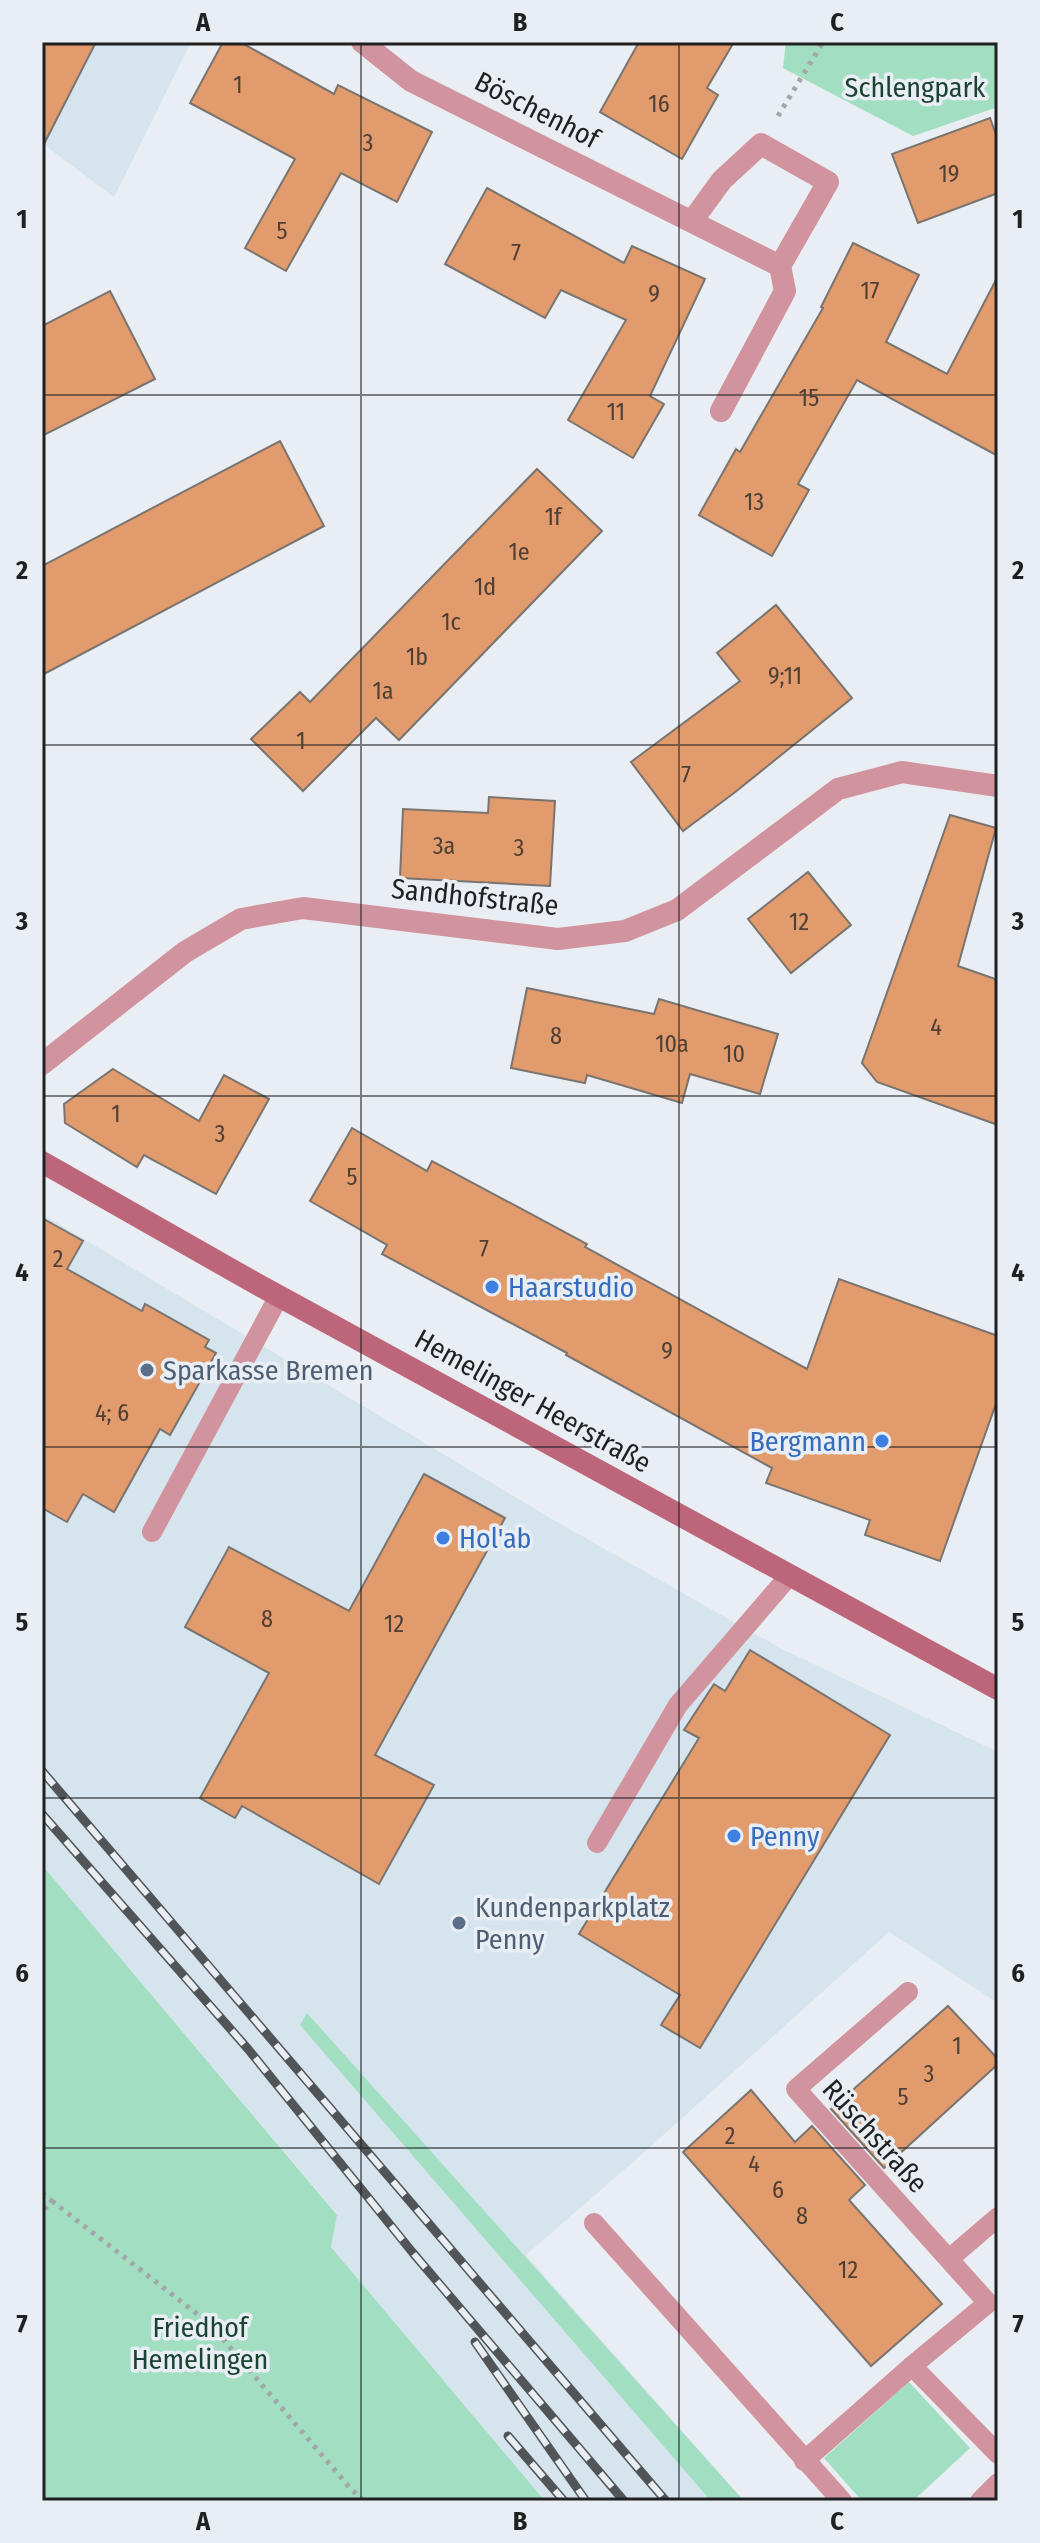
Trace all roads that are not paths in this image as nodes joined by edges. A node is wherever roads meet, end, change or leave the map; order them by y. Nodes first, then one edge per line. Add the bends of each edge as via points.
1 (362, 42) edge
2 (692, 221) junction
3 (780, 266) junction
4 (721, 411) dead end
5 (998, 786) edge
6 (42, 1064) edge
7 (42, 1162) edge
8 (279, 1296) junction
9 (152, 1532) dead end
10 (789, 1576) junction
11 (998, 1689) edge
12 (597, 1843) dead end
13 (908, 1992) dead end
14 (998, 2217) edge
15 (594, 2223) dead end
16 (949, 2259) junction
17 (912, 2366) junction
18 (998, 2454) edge
19 (804, 2461) junction
20 (998, 2483) edge
21 (842, 2501) edge
22 (980, 2501) edge

1 - 2 street, Böschenhof via 411,81
2 - 3 street, Böschenhof
2 - 3 street via 722,180 761,144 828,182
3 - 4 street via 785,291
5 - 6 street, Sandhofstraße via 902,772 838,789 677,910 625,931 558,939 303,908 241,919 185,952
7 - 8 main road, Hemelinger Heerstraße
8 - 9 lane
8 - 10 main road, Hemelinger Heerstraße
10 - 11 main road, Hemelinger Heerstraße
10 - 12 lane via 678,1705
13 - 16 lane, Rüschstraße via 796,2089
14 - 16 lane
15 - 19 lane
16 - 17 lane, Rüschstraße via 988,2303
17 - 18 lane
17 - 19 lane, Rüschstraße
19 - 21 lane
20 - 22 lane

